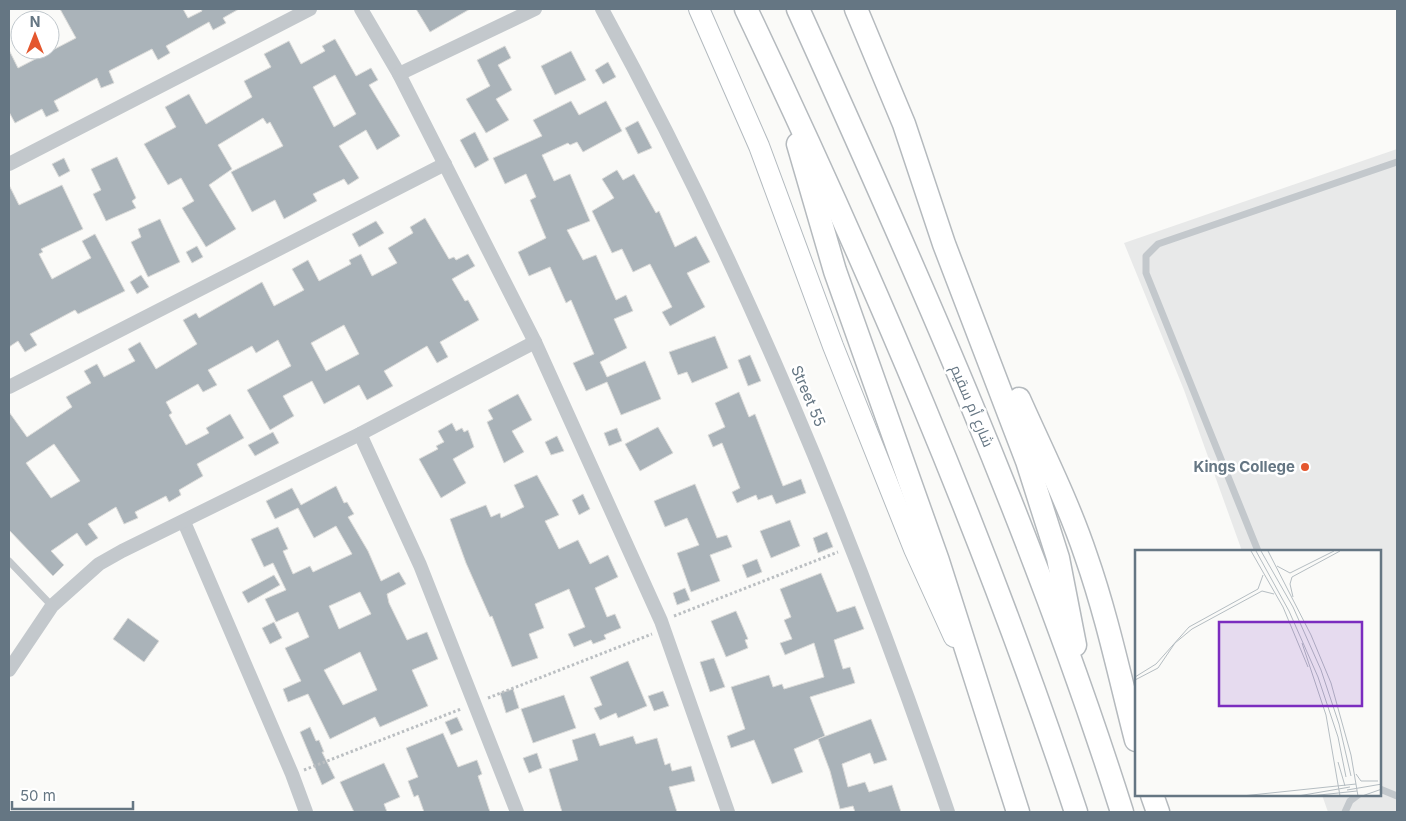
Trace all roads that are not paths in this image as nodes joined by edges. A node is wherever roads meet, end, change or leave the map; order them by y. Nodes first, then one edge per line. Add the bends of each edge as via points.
1 (310, 9) edge
2 (361, 9) edge
3 (535, 9) edge
4 (602, 9) edge
5 (699, 9) edge
6 (746, 9) edge
7 (798, 9) edge
8 (856, 9) edge
9 (399, 74) junction
10 (785, 90) junction
11 (904, 124) junction
12 (1397, 162) edge
13 (9, 164) edge
14 (445, 164) junction
15 (535, 342) junction
16 (9, 387) edge
17 (360, 434) junction
18 (184, 522) junction
19 (1258, 550) edge
20 (9, 561) edge
21 (52, 606) junction
22 (9, 670) edge
23 (978, 684) junction
24 (1080, 687) junction
25 (1135, 736) edge
26 (1381, 789) edge
27 (1152, 796) edge
28 (1357, 796) edge
29 (1397, 796) edge
30 (306, 812) edge
31 (517, 812) edge
32 (728, 812) edge
33 (948, 812) edge
34 (1018, 812) edge
35 (1076, 812) edge
36 (1122, 812) edge
37 (1158, 812) edge
38 (1345, 812) edge

1 - 13 street
2 - 9 street
3 - 9 street
4 - 33 street, Street 55 via 643,84 733,269 810,442 853,546
5 - 23 main road via 760,146 832,346 914,550
6 - 10 main road
7 - 24 main road, شارع أم سقيم via 958,373
8 - 11 main road
9 - 14 street
10 - 23 main road via 835,271 902,456
10 - 35 main road via 837,203 934,432 1015,636
11 - 24 main road via 944,244 1038,494 1066,590
11 - 25 main road via 1071,516 1099,595
12 - 19 lane via 1158,244 1146,256 1146,273
14 - 15 street
14 - 16 street
15 - 17 street
15 - 32 street via 662,621
17 - 18 street
17 - 31 street via 420,565
18 - 21 street via 99,564
18 - 30 street
20 - 21 lane
21 - 22 street
23 - 34 main road
24 - 36 main road, شارع أم سقيم
26 - 29 lane
27 - 37 main road
28 - 38 lane

